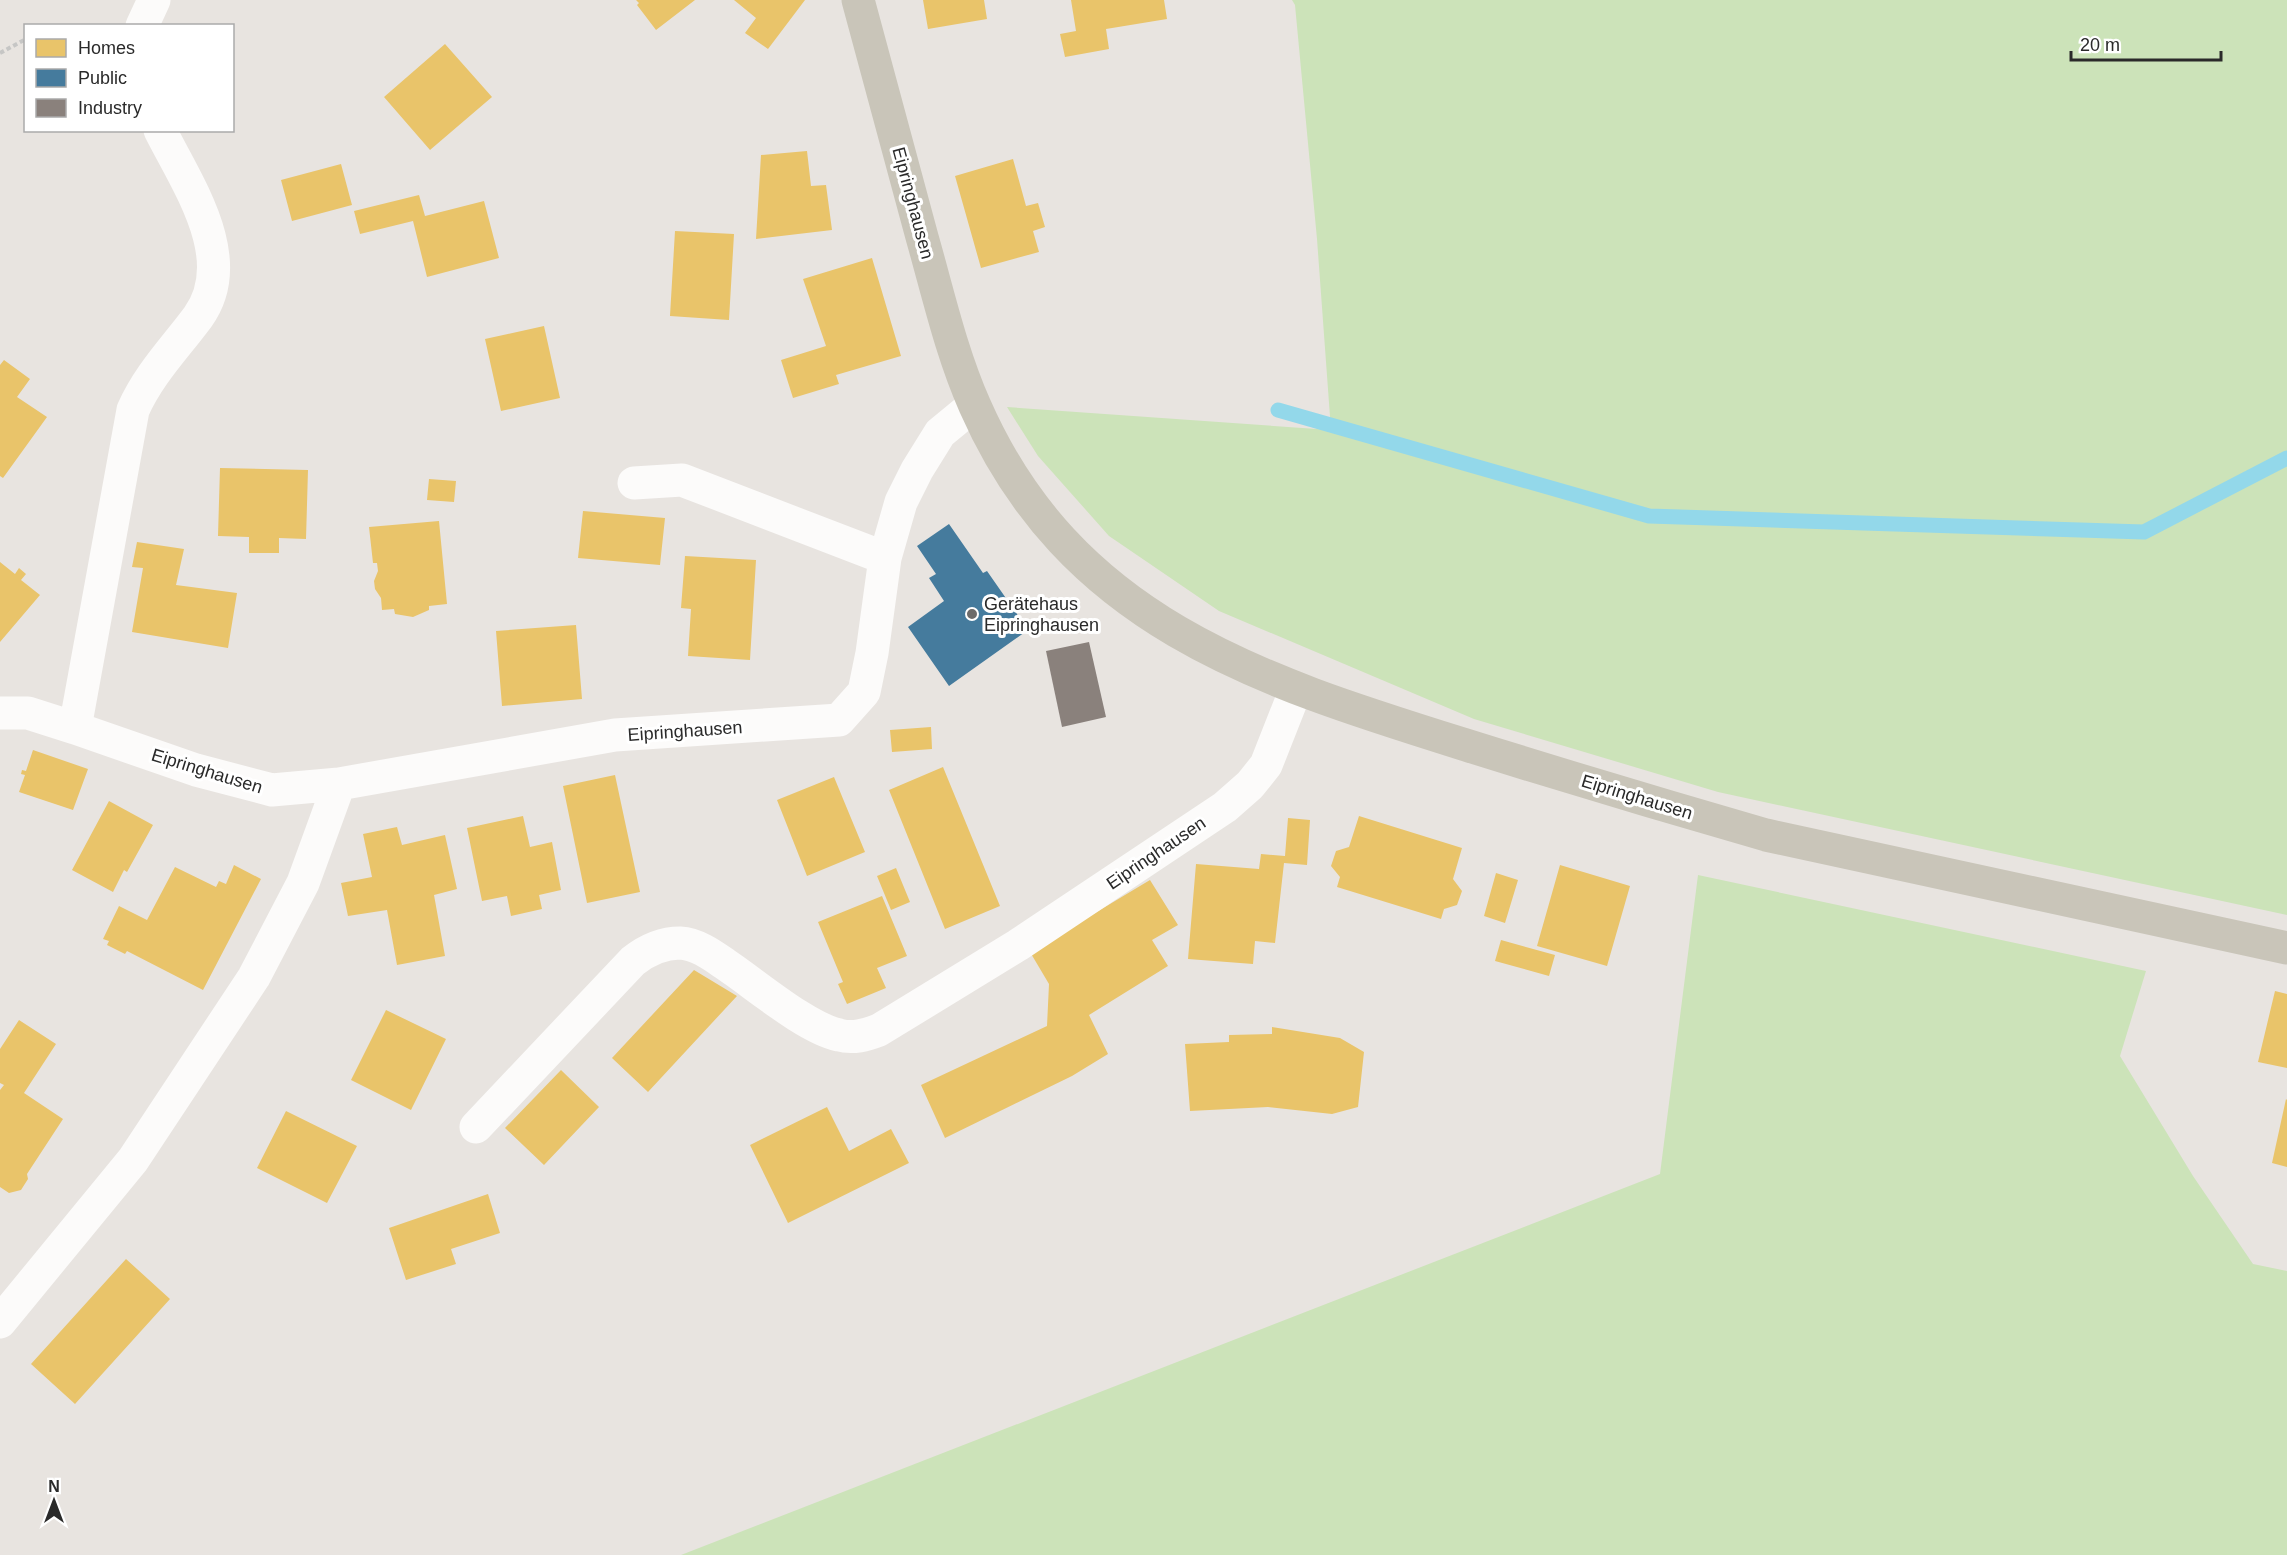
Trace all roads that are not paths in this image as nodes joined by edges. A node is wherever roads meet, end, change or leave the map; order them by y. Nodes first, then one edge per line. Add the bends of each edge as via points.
1 (154, 0) edge
2 (858, 0) edge
3 (143, 24) edge
4 (161, 132) edge
5 (974, 405) junction
6 (634, 483) dead end
7 (885, 558) junction
8 (1296, 689) junction
9 (0, 712) edge
10 (75, 728) junction
11 (339, 784) junction
12 (2287, 948) edge
13 (476, 1127) dead end
14 (0, 1322) edge

1 - 3 street
2 - 5 main road, Eipringhausen via 945,322
4 - 10 street via 209,232 215,272 208,302 151,376 133,410
5 - 7 street, Eipringhausen via 940,433 917,470 891,528
5 - 8 main road, Eipringhausen via 1021,489 1054,532 1102,578 1207,650
6 - 7 street via 682,480
7 - 11 street, Eipringhausen via 864,692 839,720 615,735
8 - 12 main road, Eipringhausen via 1395,723 1766,835
8 - 13 street, Eipringhausen via 1266,765 1225,807 1018,945 879,1030 857,1036 824,1030 708,952 682,943 669,944 645,952 633,961
9 - 10 street, Eipringhausen via 28,713
10 - 11 street, Eipringhausen via 196,770 272,790
11 - 14 street via 303,883 254,977 133,1160

